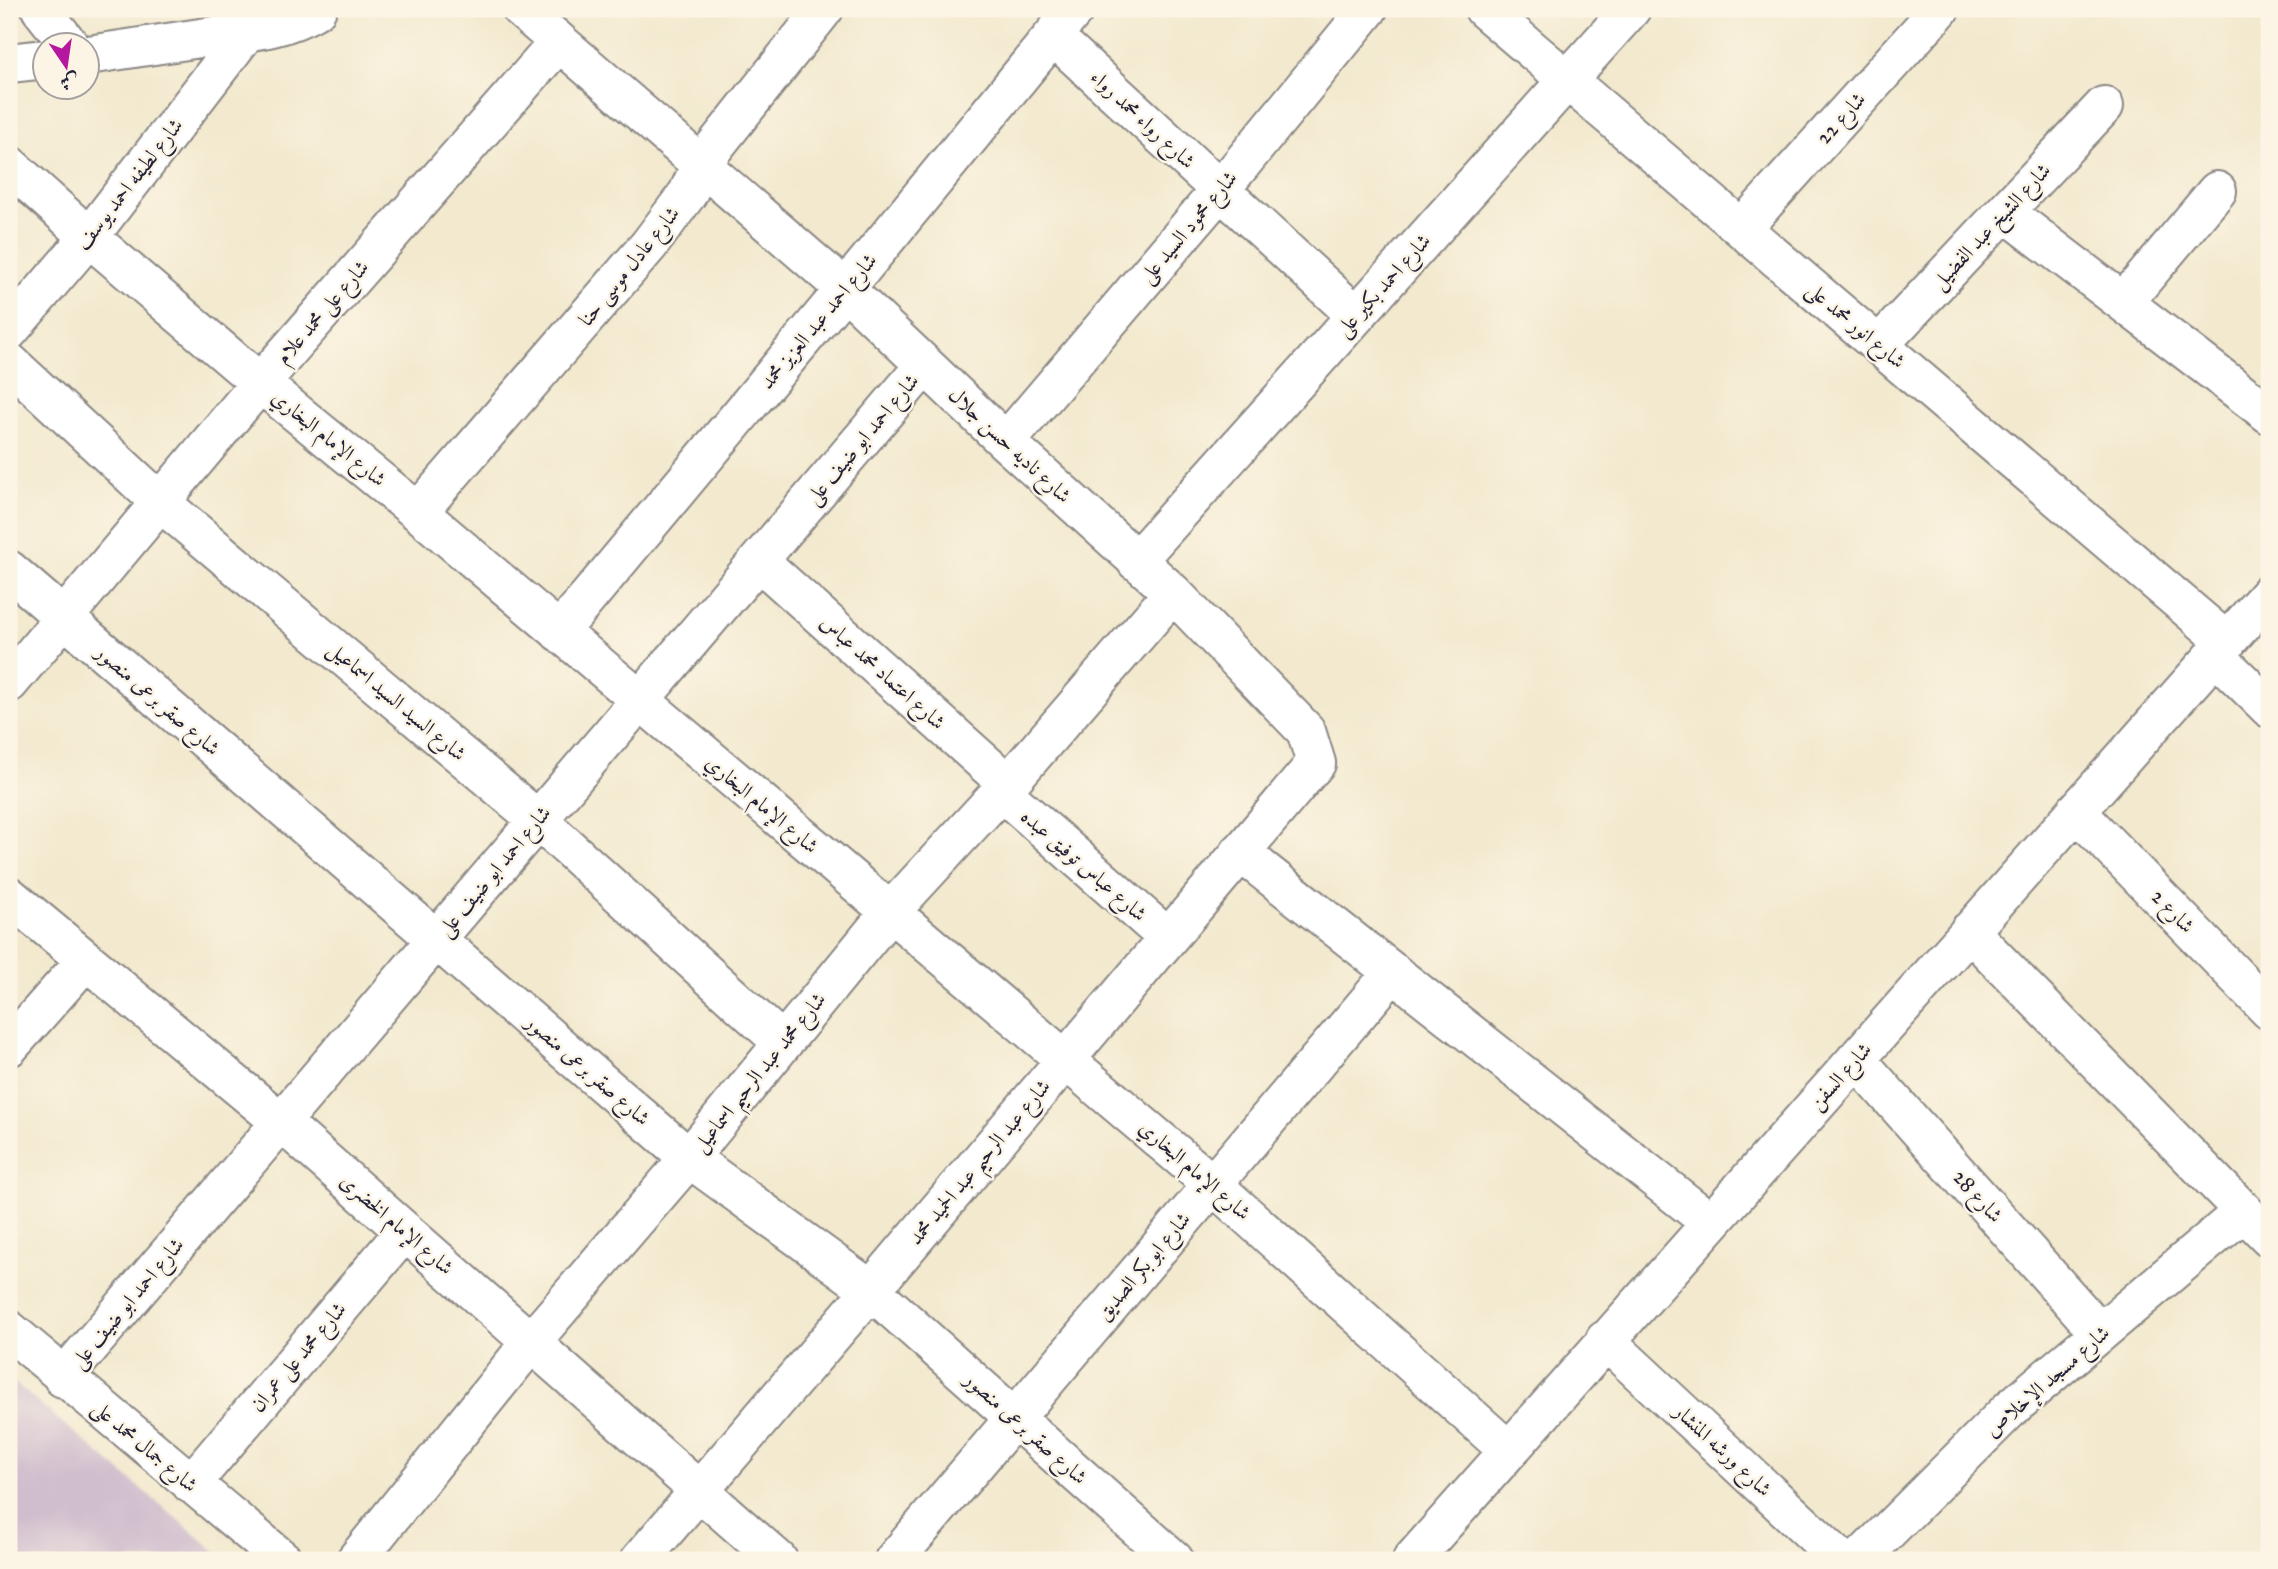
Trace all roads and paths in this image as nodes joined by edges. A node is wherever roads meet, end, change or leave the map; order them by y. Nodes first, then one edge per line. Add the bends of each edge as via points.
1 (41, 9) edge
2 (317, 9) edge
3 (521, 9) edge
4 (1368, 9) edge
5 (1485, 9) edge
6 (1631, 9) edge
7 (1940, 9) edge
8 (807, 15) edge
9 (1064, 23) edge
10 (215, 26) edge
11 (59, 32) edge
12 (559, 41) junction
13 (102, 52) edge
14 (32, 61) edge
15 (9, 63) edge
16 (1567, 80) junction
17 (2104, 106) dead end
18 (701, 164) junction
19 (9, 165) edge
20 (1220, 190) junction
21 (2217, 191) dead end
22 (2005, 212) junction
23 (1742, 228) junction
24 (89, 237) junction
25 (845, 289) junction
26 (2124, 303) junction
27 (1356, 315) junction
28 (9, 331) edge
29 (1879, 345) junction
30 (9, 362) edge
31 (925, 365) junction
32 (260, 383) junction
33 (2269, 414) edge
34 (1006, 442) junction
35 (160, 502) junction
36 (418, 512) junction
37 (759, 561) junction
38 (1136, 561) junction
39 (9, 570) edge
40 (1173, 593) junction
41 (2269, 594) edge
42 (63, 619) junction
43 (559, 632) junction
44 (2221, 648) junction
45 (9, 683) edge
46 (640, 701) junction
47 (2269, 708) edge
48 (1316, 763) joint
49 (1005, 788) junction
50 (2076, 811) junction
51 (538, 820) junction
52 (1240, 852) junction
53 (9, 896) edge
54 (890, 912) junction
55 (1969, 931) junction
56 (1168, 938) junction
57 (437, 939) junction
58 (86, 960) junction
59 (1393, 972) junction
60 (2269, 1010) edge
61 (783, 1043) junction
62 (9, 1046) edge
63 (1065, 1059) junction
64 (1856, 1059) junction
65 (281, 1122) junction
66 (689, 1158) junction
67 (1212, 1184) junction
68 (1710, 1222) junction
69 (2257, 1224) edge
70 (405, 1231) junction
71 (871, 1290) junction
72 (9, 1330) edge
73 (2100, 1333) junction
74 (1605, 1340) junction
75 (531, 1342) junction
76 (64, 1378) junction
77 (1015, 1419) junction
78 (1509, 1451) junction
79 (191, 1484) junction
80 (699, 1491) junction
81 (283, 1560) edge
82 (356, 1560) edge
83 (640, 1560) edge
84 (778, 1560) edge
85 (894, 1560) edge
86 (1174, 1560) edge
87 (1412, 1560) edge
88 (1841, 1560) edge
89 (1859, 1560) edge

1 - 11 street
2 - 10 street via 277,26
3 - 12 street, شارع ناديه حسن جلال
4 - 20 street, شارع محمود السيد على
5 - 16 street, شارع انور محمد على
6 - 16 street, شارع احمد بكير على
7 - 23 street, شارع 22
8 - 18 street, شارع عادل موسى حنا
9 - 20 street, شارع رواء محمد رواء
9 - 25 street, شارع احمد عبد العزيز محمد
10 - 13 street
10 - 24 street, شارع لطيفه احمد يوسف
12 - 18 street, شارع ناديه حسن جلال
12 - 32 street, شارع على محمد علام
14 - 15 street
16 - 23 street, شارع انور محمد على
16 - 27 street, شارع احمد بكير على
17 - 22 street, شارع الشيخ عبد الفضيل
18 - 25 street, شارع ناديه حسن جلال
18 - 36 street, شارع عادل موسى حنا via 688,193 649,245
19 - 24 street, شارع الإمام البخاري
20 - 27 street, شارع رواء محمد رواء
20 - 34 street, شارع محمود السيد على
21 - 26 street
22 - 26 street
22 - 29 street, شارع الشيخ عبد الفضيل
23 - 29 street, شارع انور محمد على
24 - 28 street, شارع لطيفه احمد يوسف
24 - 32 street, شارع الإمام البخاري
25 - 31 street, شارع ناديه حسن جلال
25 - 43 street, شارع احمد عبد العزيز محمد
26 - 33 street
27 - 38 street, شارع احمد بكير على
29 - 44 street, شارع انور محمد على
30 - 35 street, شارع السيد السيد اسماعيل
31 - 34 street, شارع ناديه حسن جلال
31 - 37 street, شارع احمد ابو ضيف على
32 - 35 street, شارع على محمد علام
32 - 36 street, شارع الإمام البخاري
34 - 38 street, شارع ناديه حسن جلال
35 - 42 street, شارع على محمد علام
35 - 51 street, شارع السيد السيد اسماعيل
36 - 43 street, شارع الإمام البخاري
37 - 46 street, شارع احمد ابو ضيف على
37 - 49 street, شارع اعتماد محمد عباس
38 - 40 street, شارع ناديه حسن جلال
39 - 42 street, شارع صقر برعى منصور
40 - 48 street, شارع ناديه حسن جلال via 1306,731
40 - 49 street, شارع محمد عبد الرحيم اسماعيل
41 - 44 street, شارع السفن
42 - 45 street, شارع على محمد علام
42 - 57 street, شارع صقر برعى منصور
43 - 46 street, شارع الإمام البخاري
44 - 47 street, شارع انور محمد على
44 - 50 street, شارع السفن
46 - 51 street, شارع احمد ابو ضيف على
46 - 54 street, شارع الإمام البخاري
48 - 52 street, شارع عبد الرحيم عبد الحميد محمد
49 - 54 street, شارع محمد عبد الرحيم اسماعيل
49 - 56 street, شارع عباس توفيق عبده
50 - 55 street, شارع السفن
50 - 60 street, شارع 2
51 - 57 street, شارع احمد ابو ضيف على
51 - 61 street, شارع السيد السيد اسماعيل
52 - 56 street, شارع عبد الرحيم عبد الحميد محمد
52 - 59 street
53 - 58 street, شارع الإمام الخضرى
54 - 61 street, شارع محمد عبد الرحيم اسماعيل
54 - 63 street, شارع الإمام البخاري
55 - 64 street, شارع السفن
55 - 69 street
56 - 63 street, شارع عبد الرحيم عبد الحميد محمد
57 - 65 street, شارع احمد ابو ضيف على
57 - 66 street, شارع صقر برعى منصور
58 - 62 street
58 - 65 street, شارع الإمام الخضرى
59 - 67 street, شارع ابو بكر الصديق
59 - 68 street
61 - 66 street, شارع محمد عبد الرحيم اسماعيل
63 - 67 street, شارع الإمام البخاري
63 - 71 street, شارع عبد الرحيم عبد الحميد محمد
64 - 68 street, شارع السفن
64 - 73 street, شارع 28
65 - 70 street, شارع الإمام الخضرى
65 - 76 street, شارع احمد ابو ضيف على
66 - 71 street, شارع صقر برعى منصور
66 - 75 street, شارع محمد عبد الرحيم اسماعيل
67 - 77 street, شارع ابو بكر الصديق
67 - 78 street, شارع الإمام البخاري
68 - 74 street, شارع السفن
69 - 73 street, شارع مسجد الإخلاص
70 - 75 street, شارع الإمام الخضرى
70 - 79 street, شارع محمد على عمران
71 - 77 street, شارع صقر برعى منصور
71 - 80 street, شارع عبد الرحيم عبد الحميد محمد
72 - 76 street, شارع جمال محمد على
73 - 89 street, شارع مسجد الإخلاص via 2011,1409
74 - 78 street, شارع السفن
74 - 88 street, شارع ورشه المنشار
75 - 80 street, شارع الإمام الخضرى
75 - 82 street, شارع محمد عبد الرحيم اسماعيل
76 - 79 street, شارع جمال محمد على
77 - 85 street, شارع ابو بكر الصديق
77 - 86 street, شارع صقر برعى منصور
78 - 87 street, شارع السفن
79 - 81 street, شارع جمال محمد على
80 - 83 street, شارع عبد الرحيم عبد الحميد محمد
80 - 84 street, شارع الإمام الخضرى

